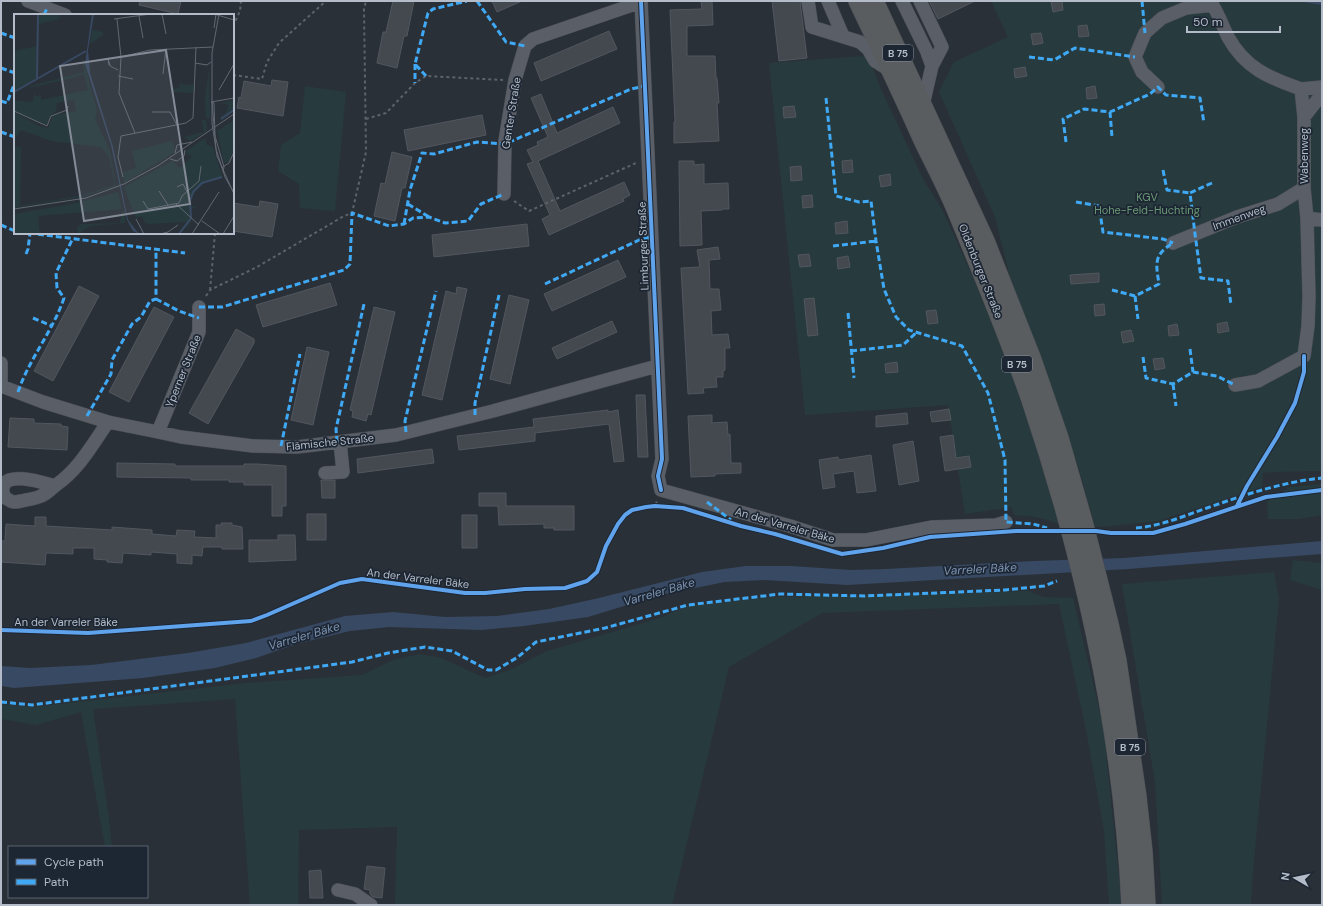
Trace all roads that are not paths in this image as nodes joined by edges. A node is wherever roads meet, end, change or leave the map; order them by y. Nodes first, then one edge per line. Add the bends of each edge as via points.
1 (28, 1) edge
2 (641, 1) edge
3 (808, 1) edge
4 (828, 1) edge
5 (858, 1) edge
6 (874, 1) edge
7 (902, 1) edge
8 (920, 1) edge
9 (1212, 3) edge
10 (62, 14) edge
11 (843, 36) junction
12 (932, 66) junction
13 (892, 72) junction
14 (1158, 87) dead end
15 (1322, 87) edge
16 (1301, 89) junction
17 (1322, 94) edge
18 (922, 105) junction
19 (1304, 117) junction
20 (1304, 188) junction
21 (504, 194) road end
22 (1307, 218) junction
23 (1322, 220) edge
24 (1173, 244) dead end
25 (199, 308) road end
26 (1, 362) edge
27 (657, 366) junction
28 (1235, 385) dead end
29 (1, 386) edge
30 (108, 422) junction
31 (158, 432) junction
32 (340, 442) junction
33 (325, 473) dead end
34 (55, 486) junction
35 (661, 490) joint
36 (2, 491) edge
37 (1006, 522) dead end
38 (1083, 527) junction
39 (1093, 593) junction
40 (338, 890) dead end
41 (371, 905) edge
42 (1131, 905) edge
43 (1146, 905) edge

1 - 10 street
2 - 21 street, Genter Straße via 533,39 525,46 515,80 505,140
2 - 27 street, Limburger Straße
3 - 11 street via 812,27
4 - 11 street
5 - 13 highway, Oldenburger Straße / B 75
6 - 18 highway, Oldenburger Straße / B 75
7 - 12 street
8 - 12 street via 942,47
9 - 14 street via 1186,8 1162,18 1145,33 1135,57 1142,72
9 - 16 street via 1241,57 1278,81
11 - 13 street via 860,42 875,61
12 - 18 street
13 - 38 highway, Oldenburger Straße / B 75 via 955,206
15 - 16 street
16 - 19 street, Wabenweg
17 - 19 street
18 - 38 highway, Oldenburger Straße / B 75 via 985,241 1032,360 1059,438
19 - 20 street, Wabenweg
20 - 22 street, Wabenweg
20 - 24 street, Immenweg via 1278,204 1237,217
22 - 23 street
22 - 28 street, Wabenweg via 1309,297 1304,356 1258,381
25 - 31 street, Yperner Straße via 199,332
26 - 29 street, Flämische Straße
27 - 32 street, Flämische Straße via 396,435
27 - 35 street, Limburger Straße via 662,459 658,476
29 - 30 street, Flämische Straße
30 - 31 street, Flämische Straße
30 - 34 street via 76,468
31 - 32 street, Flämische Straße via 253,446 297,447
32 - 33 street via 343,472
34 - 36 street via 16,478 8,480
34 - 36 street via 42,496 17,502 10,502
35 - 37 street, An der Varreler Bäke via 833,540 866,540 932,527 996,525
38 - 39 highway, Oldenburger Straße / B 75 via 1083,550
39 - 42 highway, B 75 via 1095,632 1116,754 1129,864
39 - 43 highway, B 75 via 1117,661 1143,852
40 - 41 street via 355,894

